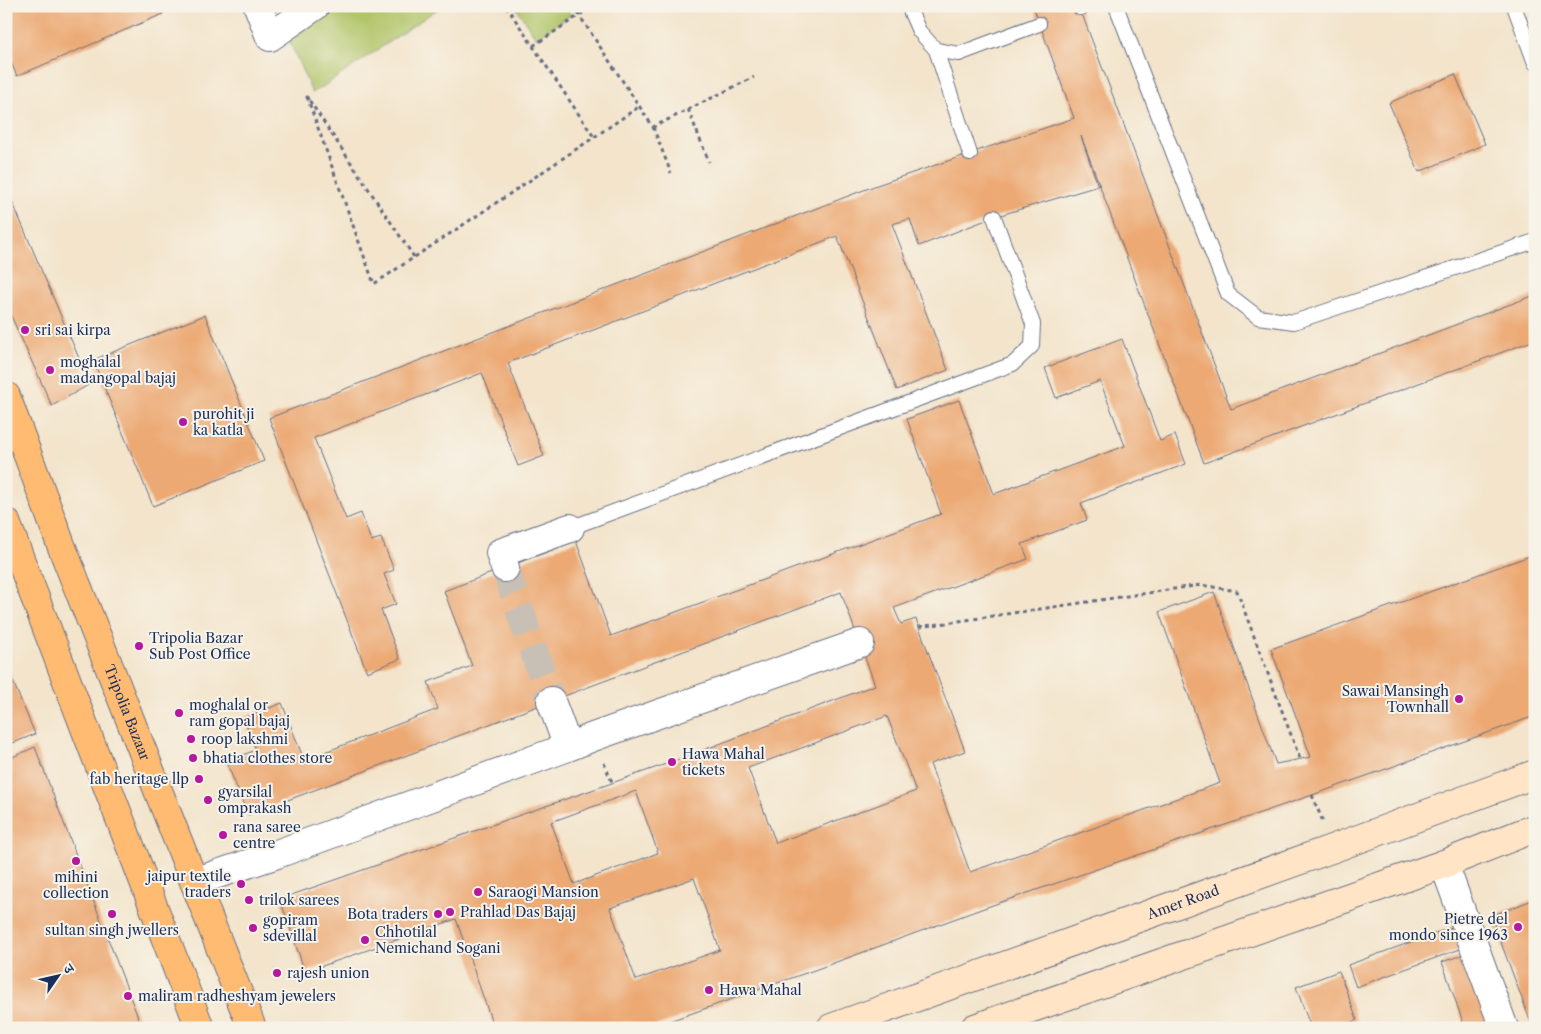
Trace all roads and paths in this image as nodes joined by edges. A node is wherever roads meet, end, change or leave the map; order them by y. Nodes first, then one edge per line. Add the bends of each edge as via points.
1 (258, 6) edge
2 (315, 6) edge
3 (506, 6) edge
4 (573, 6) edge
5 (593, 6) edge
6 (908, 6) edge
7 (1116, 6) edge
8 (1514, 6) edge
9 (579, 16) junction
10 (1039, 24) dead end
11 (533, 46) junction
12 (936, 50) junction
13 (1535, 63) edge
14 (754, 77) dead end
15 (640, 106) junction
16 (688, 110) junction
17 (653, 127) junction
18 (594, 137) junction
19 (970, 154) dead end
20 (709, 162) dead end
21 (671, 173) dead end
22 (994, 217) dead end
23 (1535, 241) edge
24 (414, 257) junction
25 (6, 396) edge
26 (6, 522) edge
27 (570, 528) joint
28 (505, 568) tunnel mouth
29 (919, 627) dead end
30 (860, 643) dead end
31 (551, 701) tunnel mouth
32 (568, 747) junction
33 (1300, 759) dead end
34 (1535, 774) edge
35 (1535, 828) edge
36 (1444, 864) junction
37 (194, 882) junction
38 (200, 1028) edge
39 (252, 1028) edge
40 (831, 1028) edge
41 (974, 1028) edge
42 (1504, 1028) edge

1 - 2 street via 270,37
3 - 11 path
4 - 9 path
5 - 9 path
6 - 12 lane via 919,31
7 - 23 lane via 1228,294 1258,317 1294,322
8 - 13 lane
9 - 11 path
9 - 15 path
10 - 12 lane via 959,54
11 - 18 path
12 - 19 lane
14 - 16 path
15 - 17 path
15 - 18 path
16 - 17 path
16 - 20 path
17 - 21 path
18 - 24 path
22 - 27 lane via 1034,324 1032,346 1013,364
24 - 24 path via 374,284 307,97 334,137
25 - 37 main road, Tripolia Bazaar
26 - 38 main road
27 - 28 street via 500,554
29 - 33 path via 1201,585 1236,591
30 - 32 street
31 - 32 street
32 - 37 street
34 - 40 main road, Amer Road
35 - 36 main road
36 - 41 main road
36 - 42 street
37 - 39 main road, Tripolia Bazaar

